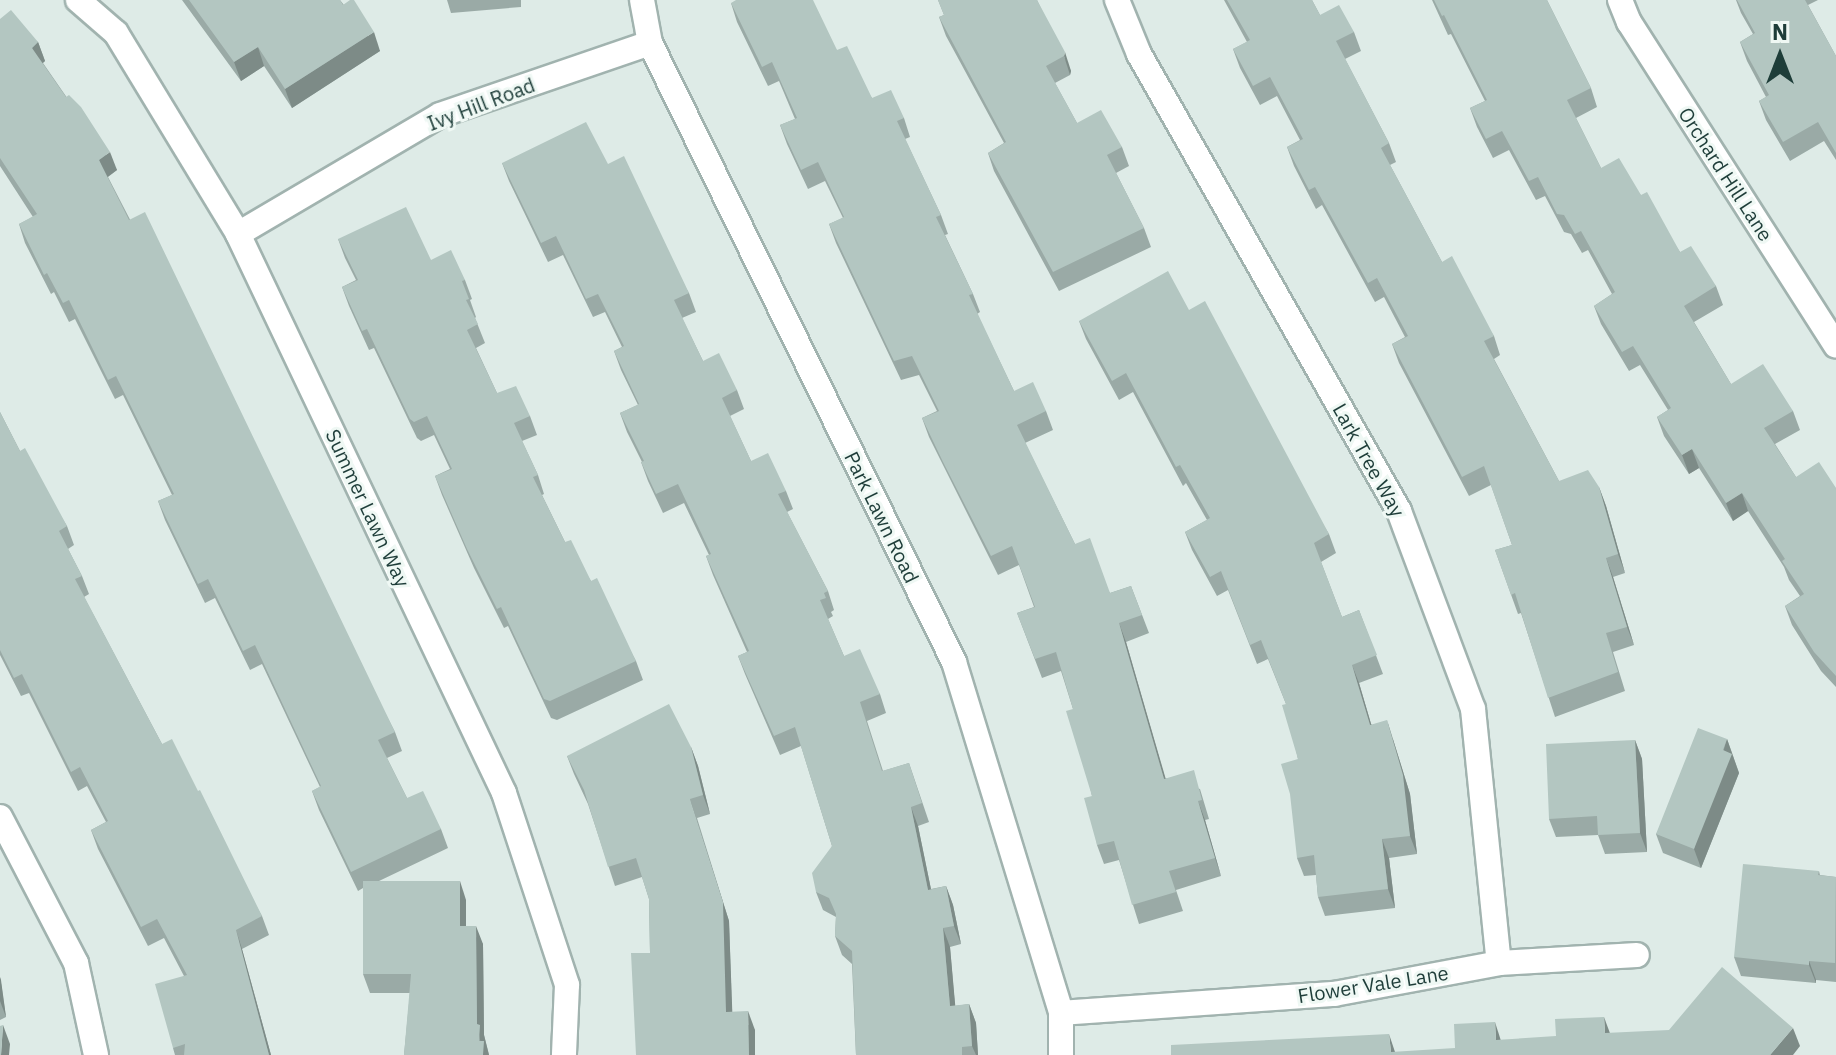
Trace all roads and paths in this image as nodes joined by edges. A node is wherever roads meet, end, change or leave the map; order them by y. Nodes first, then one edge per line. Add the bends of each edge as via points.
1 (78, 0) edge
2 (642, 0) edge
3 (1117, 0) edge
4 (1620, 0) edge
5 (650, 43) junction
6 (238, 234) junction
7 (1836, 346) edge
8 (0, 817) edge
9 (1637, 955) dead end
10 (1499, 963) junction
11 (1061, 1013) junction
12 (96, 1055) edge
13 (564, 1055) edge
14 (1061, 1055) edge

1 - 6 street, Summer Lawn Way via 116,33
2 - 5 street, Park Lawn Road
3 - 10 street, Lark Tree Way via 1139,54 1399,511 1473,709
4 - 7 street, Orchard Hill Lane via 1629,22
5 - 6 street, Ivy Hill Road via 440,115
5 - 11 street, Park Lawn Road via 954,662
6 - 13 street, Summer Lawn Way via 504,793 567,985
8 - 12 street via 76,963
9 - 10 street, Flower Vale Lane
10 - 11 street, Flower Vale Lane via 1334,994
11 - 14 street, Park Lawn Road

